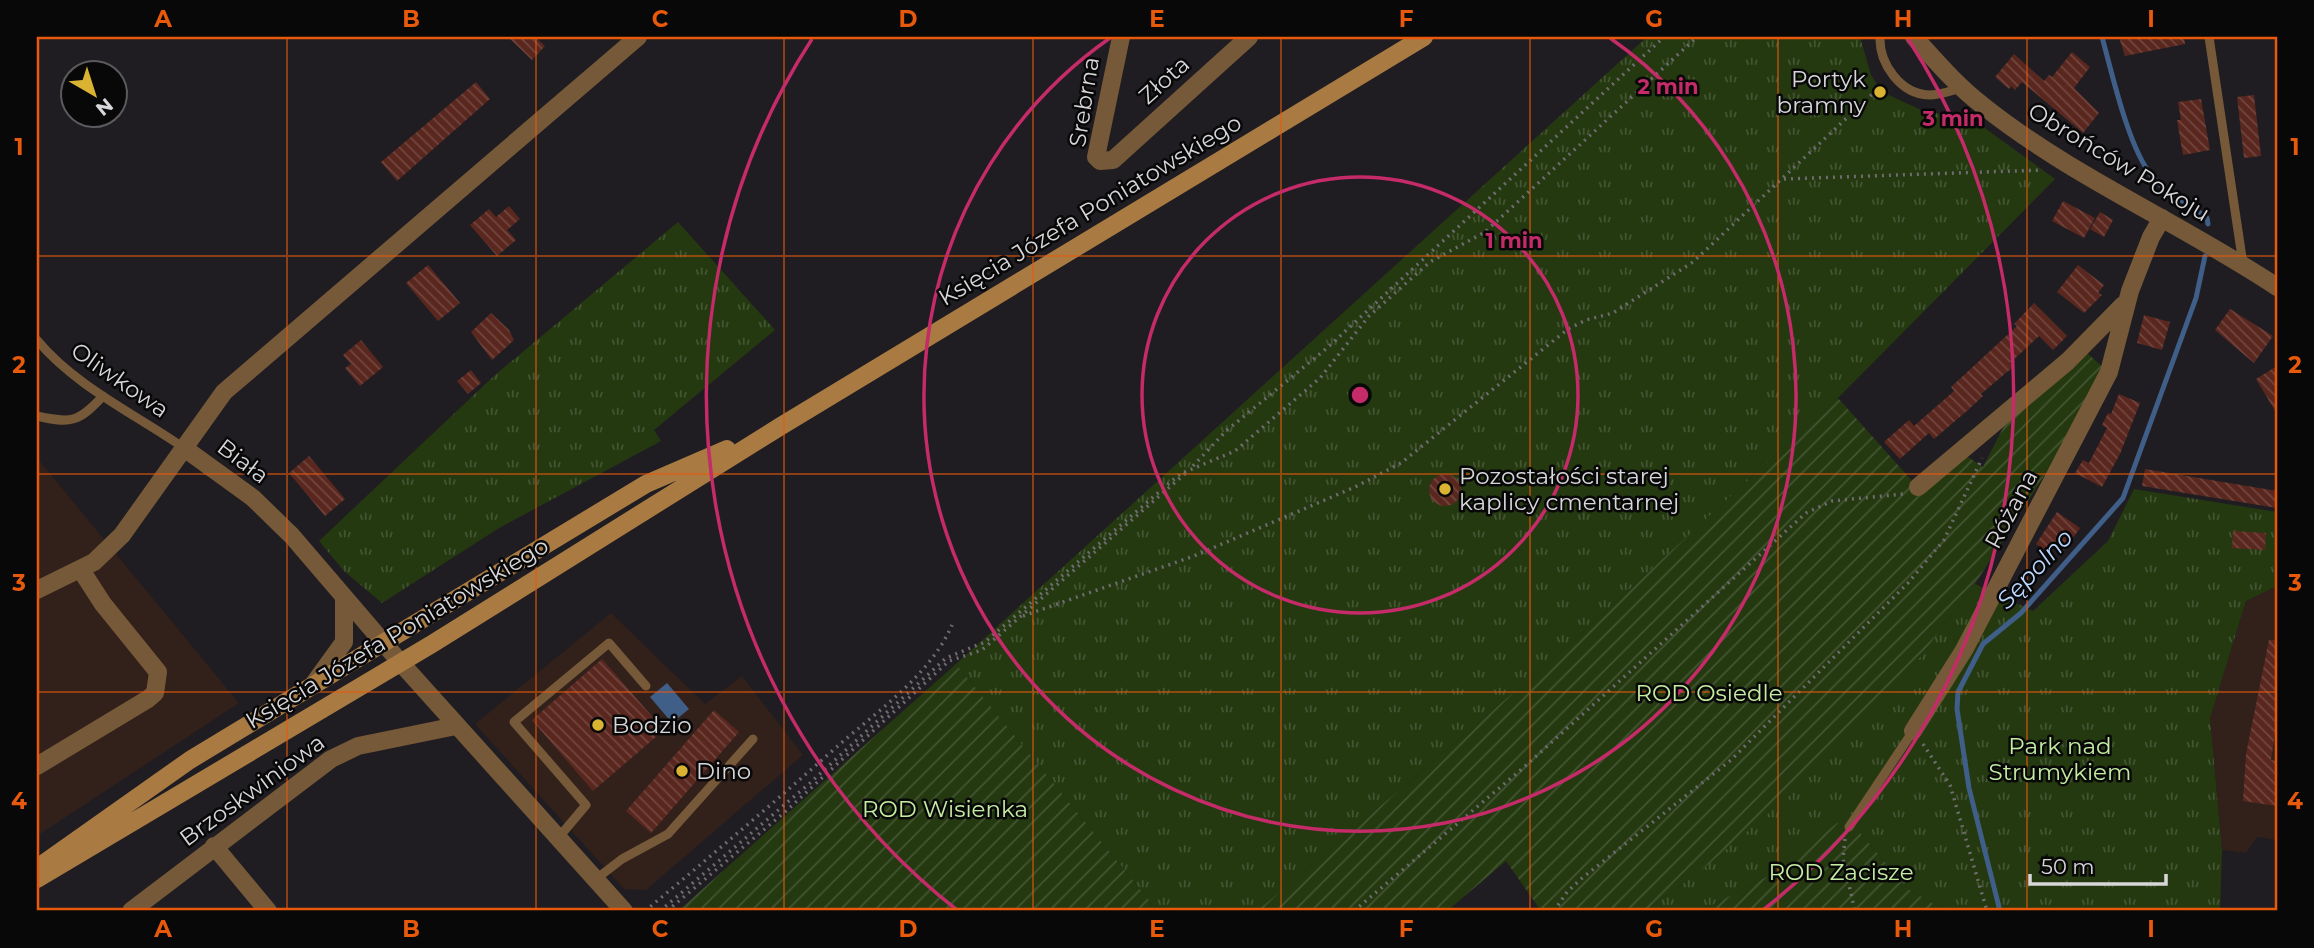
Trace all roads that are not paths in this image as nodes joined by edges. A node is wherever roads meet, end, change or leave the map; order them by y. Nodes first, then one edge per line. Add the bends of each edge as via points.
1 (638, 37) edge
2 (1121, 37) edge
3 (1249, 37) edge
4 (1424, 37) edge
5 (1880, 37) edge
6 (1914, 37) edge
7 (2209, 37) edge
8 (1963, 87) junction
9 (1113, 160) joint
10 (2162, 218) junction
11 (2243, 264) junction
12 (2277, 287) edge
13 (2128, 299) junction
14 (37, 340) edge
15 (103, 396) junction
16 (37, 416) edge
17 (781, 426) junction
18 (184, 448) junction
19 (1917, 487) road end
20 (81, 570) junction
21 (37, 590) edge
22 (344, 597) junction
23 (385, 644) junction
24 (400, 662) junction
25 (312, 686) junction
26 (646, 686) dead end
27 (456, 726) junction
28 (1913, 731) joint
29 (753, 739) dead end
30 (37, 766) edge
31 (1850, 827) road end
32 (559, 837) junction
33 (214, 846) junction
34 (37, 868) edge
35 (37, 879) edge
36 (596, 879) junction
37 (131, 911) edge
38 (268, 911) edge
39 (624, 911) edge

1 - 18 street, Biała via 224,392
2 - 9 street, Srebrna via 1096,157
3 - 9 street, Złota
4 - 17 main road, Księcia Józefa Poniatowskiego
5 - 8 lane via 1888,69 1911,90 1939,95
6 - 8 street, Obrońców Pokoju
7 - 11 lane, Obrońców Pokoju
8 - 10 street, Obrońców Pokoju via 2043,149
10 - 11 street, Obrońców Pokoju
10 - 13 street, Różana
11 - 12 street, Obrońców Pokoju
13 - 19 street, Różana via 2068,361
13 - 28 street, Różana via 2109,372 2087,419 1964,650
14 - 15 lane, Oliwkowa
15 - 16 lane via 76,420
15 - 18 lane, Oliwkowa
17 - 23 main road, Księcia Józefa Poniatowskiego via 646,484
17 - 24 main road, Księcia Józefa Poniatowskiego
18 - 20 street via 122,535
18 - 22 street, Biała via 253,498
20 - 21 street
20 - 30 street via 152,664 159,681 148,699
22 - 23 street, Biała
22 - 25 street via 344,642
23 - 24 street, Biała
23 - 25 main road, Księcia Józefa Poniatowskiego
24 - 27 street, Biała
24 - 35 main road, Księcia Józefa Poniatowskiego
25 - 34 main road, Księcia Józefa Poniatowskiego via 190,760
26 - 32 lane via 608,643 513,722 586,805
27 - 32 street, Biała
27 - 33 street, Brzoskwiniowa via 379,741 331,759
28 - 31 lane
29 - 36 lane via 668,834
32 - 36 street, Biała
33 - 37 street, Brzoskwiniowa
33 - 38 street
36 - 39 street, Biała

